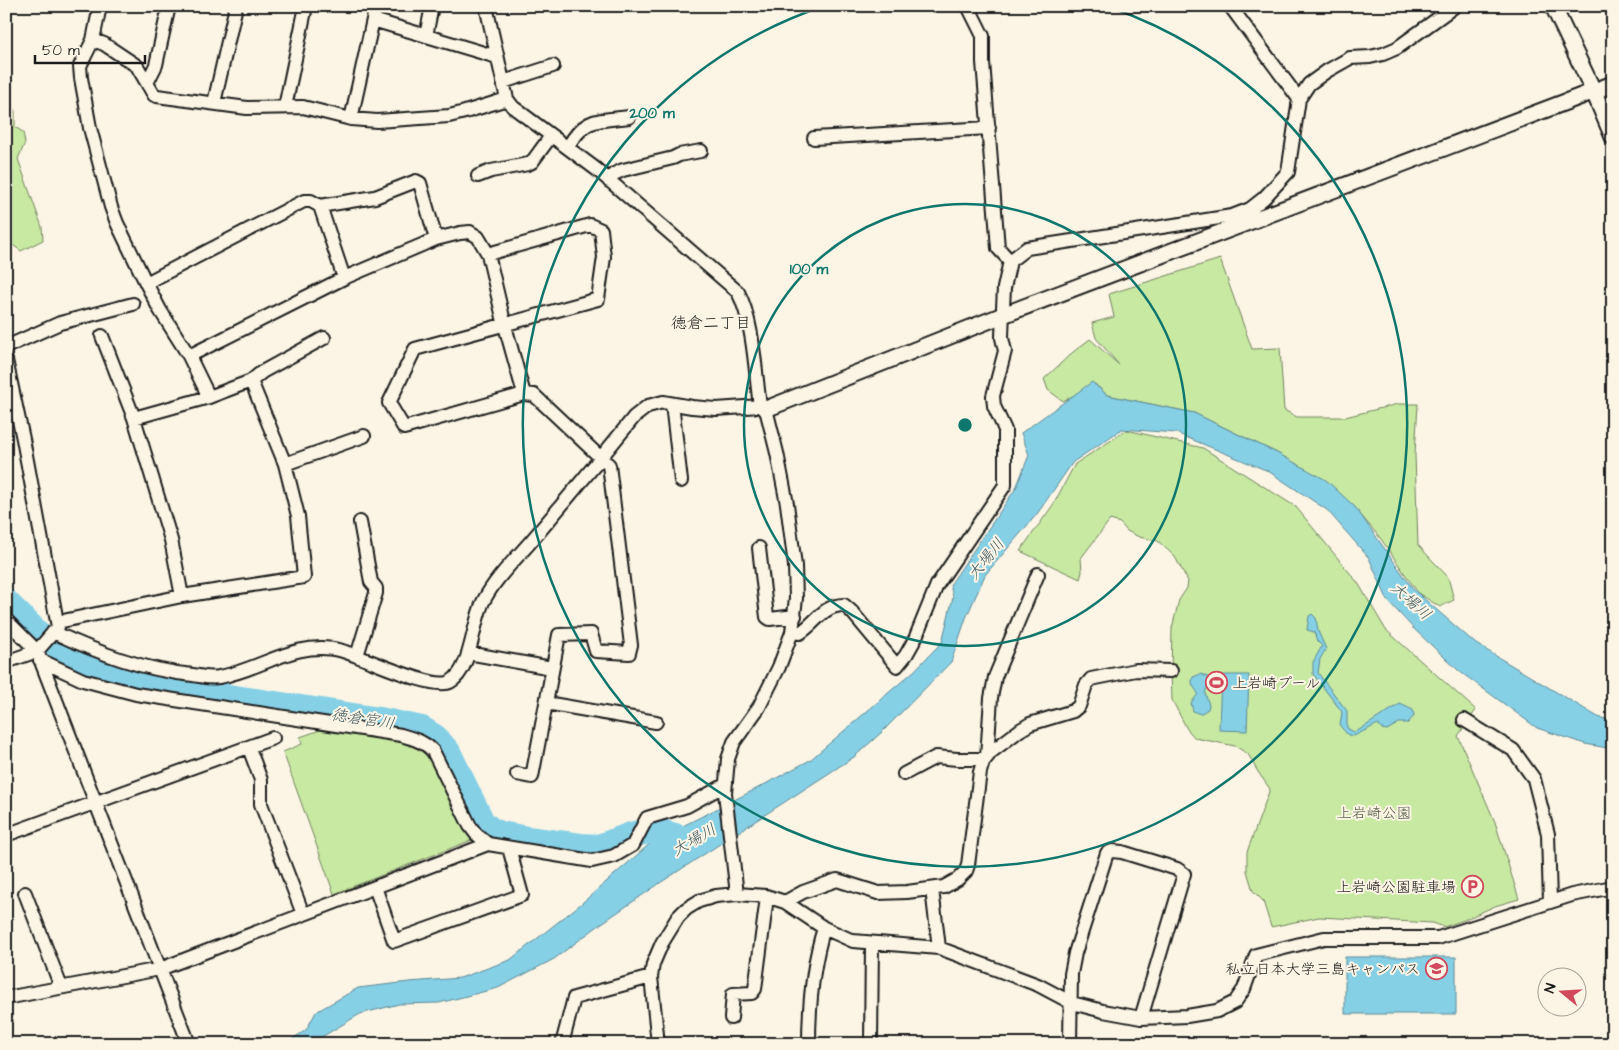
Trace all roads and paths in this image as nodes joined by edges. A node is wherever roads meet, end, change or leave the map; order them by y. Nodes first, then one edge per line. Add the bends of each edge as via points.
1 (100, 6) edge
2 (169, 6) edge
3 (236, 6) edge
4 (306, 6) edge
5 (376, 6) edge
6 (432, 6) edge
7 (486, 6) edge
8 (968, 6) edge
9 (1230, 6) edge
10 (1455, 6) edge
11 (1554, 6) edge
12 (373, 20) junction
13 (426, 36) junction
14 (93, 40) junction
15 (497, 57) junction
16 (553, 66) dead end
17 (503, 82) junction
18 (147, 83) junction
19 (1613, 84) edge
20 (1594, 92) junction
21 (507, 99) junction
22 (1299, 99) junction
23 (214, 103) junction
24 (285, 107) junction
25 (629, 118) dead end
26 (350, 119) junction
27 (989, 128) junction
28 (551, 136) junction
29 (1613, 137) edge
30 (814, 138) dead end
31 (568, 147) junction
32 (700, 151) dead end
33 (478, 176) dead end
34 (609, 181) junction
35 (320, 206) junction
36 (436, 239) junction
37 (488, 254) junction
38 (1010, 261) junction
39 (344, 278) junction
40 (146, 283) junction
41 (133, 304) dead end
42 (1003, 315) junction
43 (505, 326) junction
44 (102, 336) dead end
45 (324, 338) dead end
46 (6, 347) edge
47 (189, 356) junction
48 (6, 360) edge
49 (251, 381) junction
50 (524, 394) junction
51 (209, 397) junction
52 (672, 404) junction
53 (763, 408) junction
54 (134, 418) junction
55 (364, 436) dead end
56 (601, 458) junction
57 (286, 464) junction
58 (681, 481) dead end
59 (360, 522) dead end
60 (759, 548) dead end
61 (1038, 574) dead end
62 (182, 596) junction
63 (795, 616) junction
64 (6, 620) edge
65 (56, 627) junction
66 (792, 632) junction
67 (468, 653) junction
68 (38, 655) junction
69 (357, 656) junction
70 (6, 662) edge
71 (552, 668) junction
72 (1170, 671) dead end
73 (546, 703) junction
74 (1464, 720) dead end
75 (656, 722) dead end
76 (273, 738) dead end
77 (249, 748) junction
78 (986, 758) junction
79 (517, 774) dead end
80 (904, 774) dead end
81 (725, 789) junction
82 (95, 802) junction
83 (6, 835) edge
84 (488, 844) junction
85 (509, 848) junction
86 (375, 887) junction
87 (1613, 887) edge
88 (932, 889) junction
89 (25, 893) dead end
90 (737, 894) junction
91 (767, 897) junction
92 (785, 902) junction
93 (1550, 902) junction
94 (303, 914) junction
95 (824, 928) junction
96 (872, 943) junction
97 (939, 948) junction
98 (160, 969) junction
99 (651, 977) junction
100 (61, 987) junction
101 (6, 998) edge
102 (1072, 1003) junction
103 (731, 1018) dead end
104 (1141, 1018) junction
105 (189, 1044) edge
106 (562, 1044) edge
107 (658, 1044) edge
108 (808, 1044) edge
109 (871, 1044) edge
110 (1070, 1044) edge

1 - 14 street
2 - 18 street via 156,65
3 - 23 street
4 - 24 street
5 - 12 street
6 - 13 street
7 - 15 street
8 - 27 street via 983,36
9 - 22 street
10 - 22 street via 1396,48 1376,56 1350,58 1327,70 1309,84
11 - 20 street
12 - 13 street
12 - 26 street
13 - 15 street
14 - 18 street via 137,66
14 - 40 street via 80,66 90,128 111,207
15 - 17 street
16 - 17 street
17 - 21 street
18 - 23 street via 157,96
19 - 20 street
20 - 29 street
20 - 42 street
21 - 26 street via 449,116 377,121
21 - 28 street
22 - 38 street via 1288,172 1250,209 1232,216 1027,248
23 - 24 street via 247,108
24 - 26 street via 303,107
25 - 31 street via 589,123 581,128
27 - 30 street
27 - 38 street via 998,248
28 - 31 street
28 - 33 street via 532,162
31 - 34 street
32 - 34 street via 623,170
34 - 53 street via 738,292 747,318
35 - 36 street via 375,198 416,181 420,183
35 - 39 street
35 - 40 street via 304,201
36 - 37 street via 470,232 478,237
36 - 39 street
37 - 43 street
37 - 43 street via 590,224 601,230 604,257 598,299
38 - 42 street
39 - 47 street
40 - 47 street
41 - 46 street via 60,323
42 - 53 street
42 - 66 street via 1005,351 994,406 1005,430 1005,485 937,585 906,655 897,666 844,605 829,607 800,633
43 - 50 street
43 - 50 street via 415,349 389,403 404,428
44 - 54 street
45 - 49 street
47 - 51 street
48 - 65 street
49 - 51 street
49 - 57 street
50 - 56 street via 534,395
51 - 54 street
52 - 53 street via 716,409
52 - 56 street via 663,402 648,406 634,417
52 - 58 street
53 - 63 street via 777,453 787,504 795,566
54 - 62 street via 171,540
55 - 57 street
56 - 67 street via 499,576 476,615
56 - 71 street via 608,465 631,645 629,653 596,651 591,634 559,635
57 - 62 street via 298,516 304,577
59 - 69 street via 371,582 376,588
60 - 63 street via 767,617
61 - 78 street via 995,677 990,698
62 - 65 street
63 - 66 street
64 - 68 street
65 - 68 street
65 - 69 street via 93,650 132,664 217,678 306,648 338,650
66 - 81 street via 780,667 759,707 734,742 728,759
67 - 69 street via 462,668 451,682 445,684 425,681
67 - 71 street
68 - 70 street
68 - 82 street
68 - 84 street via 84,680 136,694 419,740 432,751 470,826
71 - 73 street
72 - 78 street via 1136,670 1091,679 1073,711 1030,724
73 - 75 street
73 - 79 street via 532,777
74 - 93 street via 1513,750 1534,779 1548,834
76 - 77 street
77 - 82 street
77 - 94 street via 261,780 261,804
78 - 80 street via 936,757
78 - 88 street via 980,772 966,871 950,884
81 - 85 street via 687,806 647,818 633,845 614,856 592,861
81 - 90 street
82 - 83 street
82 - 98 street
84 - 85 street
84 - 86 street
85 - 86 street via 522,895 394,941
86 - 94 street
87 - 93 street
88 - 92 street via 878,893 837,880
88 - 97 street
89 - 100 street
90 - 91 street
90 - 99 street via 704,899 686,909 662,943
91 - 92 street
91 - 103 street via 755,989 752,994 733,994
92 - 95 street
93 - 104 street via 1438,938 1324,938 1256,955 1244,989 1235,1002 1217,1011 1188,1016
94 - 98 street
95 - 96 street via 853,942
95 - 108 street via 812,978
96 - 97 street
96 - 109 street
97 - 102 street via 1038,985
98 - 100 street
98 - 105 street
99 - 106 street via 574,998
99 - 107 street
100 - 101 street
102 - 104 street
102 - 104 street via 1071,974 1107,853 1122,852 1184,874
102 - 110 street

